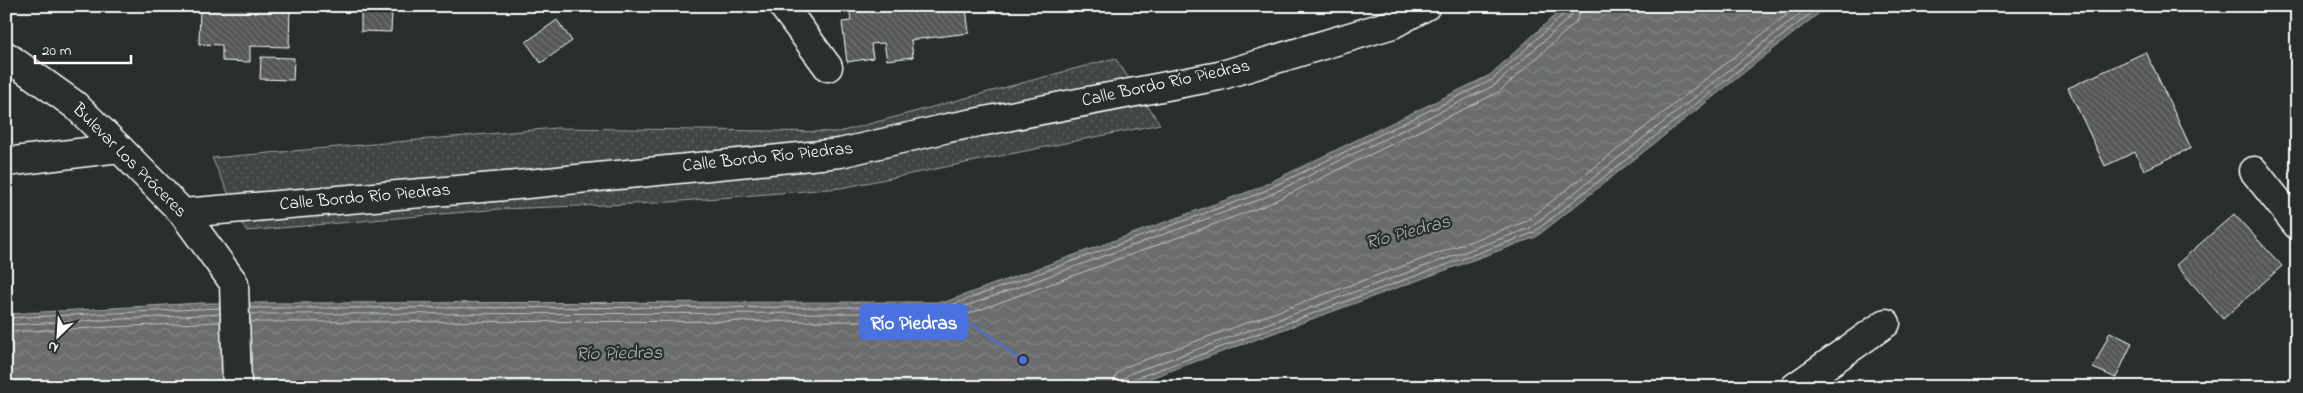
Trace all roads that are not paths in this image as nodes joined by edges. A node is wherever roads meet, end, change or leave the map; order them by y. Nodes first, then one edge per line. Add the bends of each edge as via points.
1 (783, 6) edge
2 (1426, 6) edge
3 (6, 56) edge
4 (828, 66) dead end
5 (119, 148) junction
6 (6, 162) edge
7 (2254, 171) dead end
8 (183, 213) junction
9 (2297, 225) edge
10 (1886, 323) dead end
11 (237, 387) edge
12 (1795, 387) edge

1 - 4 street
2 - 8 street, Calle Bordo Río Piedras via 1393,24 1219,76 948,128 840,153 518,185
3 - 5 street, Bulevar Los Próceres via 75,105
5 - 6 street
5 - 8 street, Bulevar Los Próceres
7 - 9 street
8 - 11 street, Bulevar Los Próceres via 234,283
10 - 12 street

